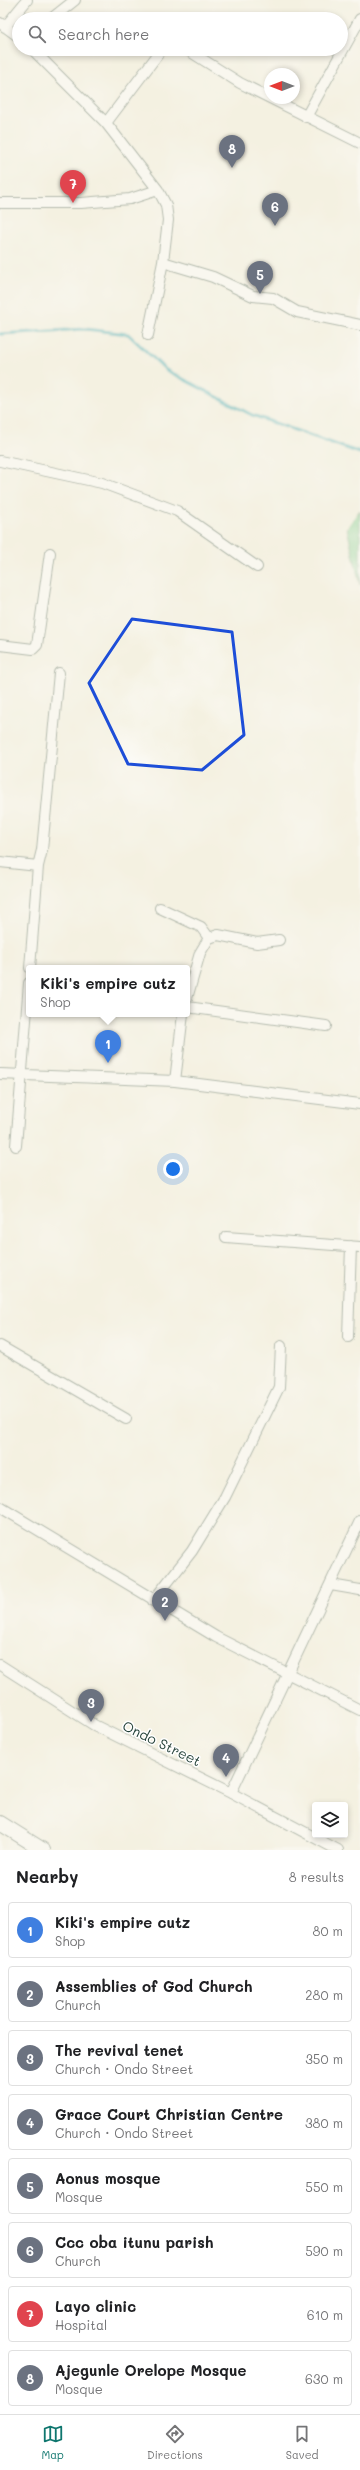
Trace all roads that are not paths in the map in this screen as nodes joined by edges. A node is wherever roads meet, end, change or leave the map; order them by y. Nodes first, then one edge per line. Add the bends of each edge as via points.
1 (27, 0) edge
2 (75, 0) edge
3 (15, 12) edge
4 (60, 12) edge
5 (12, 15) edge
6 (360, 19) edge
7 (2, 25) edge
8 (12, 32) edge
9 (348, 41) edge
10 (39, 56) edge
11 (157, 56) edge
12 (197, 56) edge
13 (340, 56) edge
14 (306, 117) junction
15 (106, 123) junction
16 (360, 142) edge
17 (158, 190) junction
18 (0, 204) edge
19 (163, 262) junction
20 (360, 324) edge
21 (148, 335) dead end
22 (0, 461) edge
23 (50, 553) dead end
24 (257, 567) dead end
25 (0, 645) edge
26 (59, 673) dead end
27 (0, 862) edge
28 (38, 866) junction
29 (160, 908) dead end
30 (209, 938) junction
31 (279, 940) dead end
32 (30, 965) edge
33 (190, 988) edge
34 (190, 1007) edge
35 (26, 1017) edge
36 (183, 1017) edge
37 (326, 1026) dead end
38 (0, 1074) edge
39 (22, 1076) junction
40 (175, 1081) junction
41 (360, 1104) edge
42 (16, 1146) dead end
43 (226, 1237) dead end
44 (355, 1246) edge
45 (348, 1337) dead end
46 (0, 1346) edge
47 (281, 1346) dead end
48 (126, 1419) dead end
49 (0, 1507) edge
50 (360, 1521) edge
51 (331, 1584) junction
52 (360, 1590) edge
53 (154, 1601) junction
54 (0, 1666) edge
55 (287, 1674) junction
56 (360, 1710) edge
57 (230, 1793) junction
58 (0, 1823) edge
59 (43, 1850) edge
60 (338, 1850) edge

1 - 3 street
2 - 4 street
5 - 7 street
6 - 9 street
7 - 8 street
10 - 15 street
11 - 15 street
12 - 14 street via 240,83
13 - 14 street
14 - 16 street
15 - 17 street
17 - 18 street via 130,199 81,203
17 - 19 street via 166,205 168,220
19 - 20 street via 213,277 253,296 273,298 297,312
19 - 21 street
22 - 24 street via 102,484 177,510
23 - 25 street via 37,645 33,649
26 - 28 street via 42,850
27 - 28 street
28 - 32 street
29 - 30 street via 201,927
30 - 31 street via 218,936 257,943
30 - 33 street via 200,953
34 - 37 street
35 - 39 street
36 - 40 street
38 - 39 street
39 - 40 street
39 - 42 street
40 - 41 street
43 - 44 street
44 - 45 street
46 - 48 street
47 - 53 street via 279,1387 225,1497 192,1551
49 - 53 street
50 - 51 street
51 - 52 street
51 - 55 street
53 - 55 street
54 - 57 street, Ondo Street via 94,1725
55 - 56 street
55 - 57 street
57 - 60 street, Ondo Street
58 - 59 street

